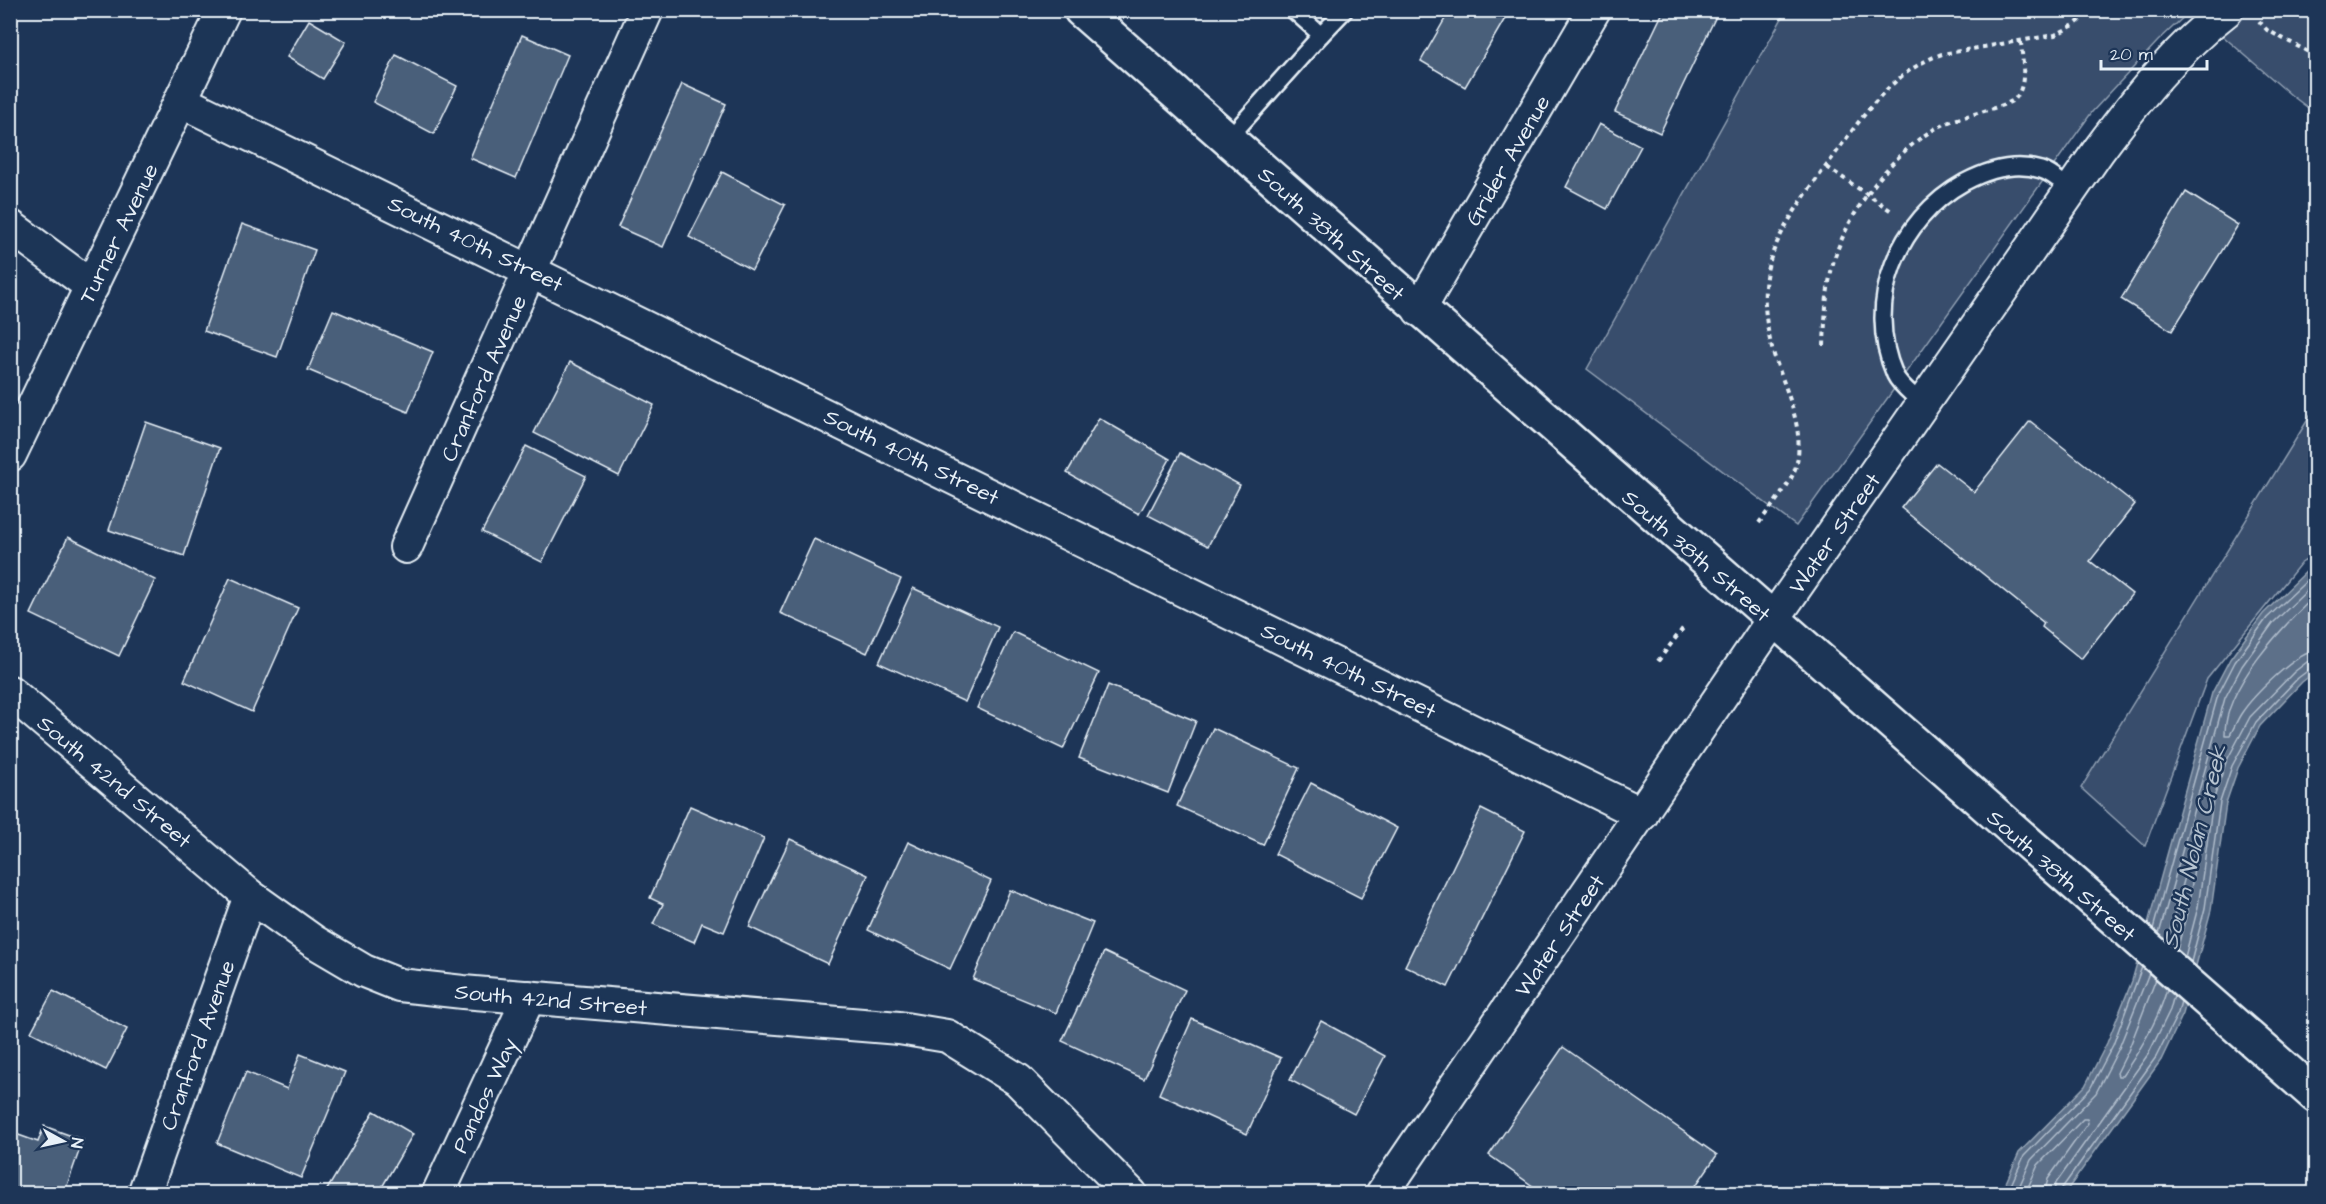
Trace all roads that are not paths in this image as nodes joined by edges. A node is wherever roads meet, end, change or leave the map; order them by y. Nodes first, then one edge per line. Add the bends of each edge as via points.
1 (224, 10) edge
2 (647, 10) edge
3 (1081, 10) edge
4 (1293, 10) edge
5 (1345, 10) edge
6 (1594, 10) edge
7 (2227, 10) edge
8 (1321, 35) junction
9 (181, 101) junction
10 (1227, 140) junction
11 (2071, 190) junction
12 (10, 226) edge
13 (531, 270) junction
14 (92, 287) junction
15 (1419, 310) junction
16 (1923, 405) junction
17 (10, 455) edge
18 (406, 547) dead end
19 (1772, 621) junction
20 (10, 692) edge
21 (1642, 814) junction
22 (250, 896) junction
23 (529, 997) junction
24 (2316, 1096) edge
25 (144, 1194) edge
26 (438, 1194) edge
27 (1131, 1194) edge
28 (1382, 1194) edge

1 - 9 street, Turner Avenue
2 - 13 street, Cranford Avenue
3 - 10 main road, South 38th Street
4 - 8 lane
5 - 8 lane
6 - 15 street, Grider Avenue
7 - 11 street, Water Street via 2191,41 2136,102
8 - 10 lane
9 - 13 street, South 40th Street
9 - 14 street, Turner Avenue
10 - 15 main road, South 38th Street
11 - 16 street, Water Street
11 - 16 lane via 2042,170 2008,167 1990,171 1953,189 1913,226 1897,252 1882,306 1896,377
12 - 14 street
13 - 18 street, Cranford Avenue
13 - 21 street, South 40th Street
14 - 17 street, Turner Avenue
15 - 19 main road, South 38th Street
16 - 19 street, Water Street
19 - 21 street, Water Street
19 - 24 main road, South 38th Street
20 - 22 street, South 42nd Street
21 - 28 street, Water Street
22 - 23 street, South 42nd Street via 313,941 364,971 399,985
22 - 25 street, Cranford Avenue
23 - 26 street, Pandos Way
23 - 27 street, South 42nd Street via 899,1028 947,1036 1018,1080

